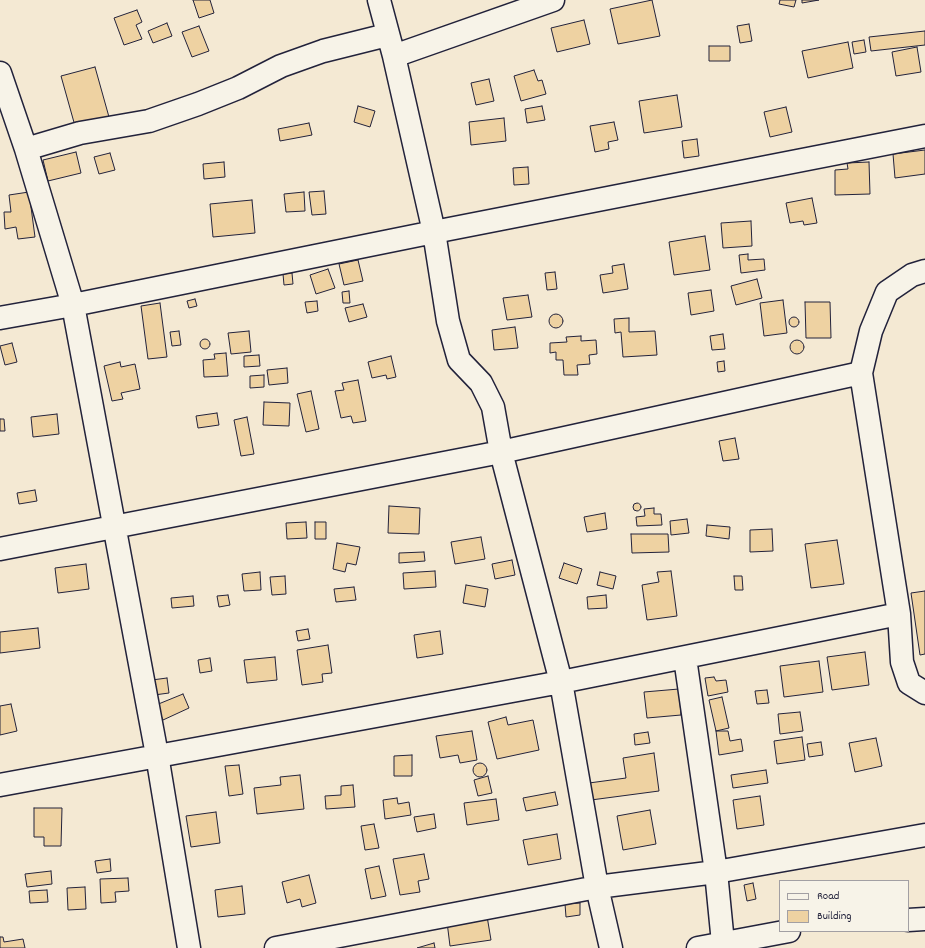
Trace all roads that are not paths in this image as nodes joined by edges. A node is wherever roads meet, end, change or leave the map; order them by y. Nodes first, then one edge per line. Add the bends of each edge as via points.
1 (379, 0) edge
2 (553, 0) edge
3 (387, 35) junction
4 (394, 56) junction
5 (0, 74) edge
6 (925, 136) edge
7 (26, 149) junction
8 (434, 232) junction
9 (925, 271) edge
10 (73, 305) junction
11 (0, 318) edge
12 (861, 373) junction
13 (501, 452) junction
14 (114, 526) junction
15 (0, 549) edge
16 (899, 614) junction
17 (685, 658) junction
18 (561, 682) junction
19 (925, 693) edge
20 (157, 755) junction
21 (0, 785) edge
22 (925, 835) edge
23 (716, 872) junction
24 (597, 887) junction
25 (925, 919) edge
26 (909, 920) edge
27 (783, 932) edge
28 (723, 942) junction
29 (189, 948) edge
30 (276, 948) edge
31 (611, 948) edge
32 (698, 948) edge

1 - 3 street
2 - 4 street
3 - 4 street
3 - 7 street via 322,51 288,63 232,90 149,121 80,133
4 - 8 street
5 - 7 street
6 - 8 street
7 - 10 street
8 - 10 street
8 - 13 street via 448,321 457,354 459,360 481,383 493,407
9 - 12 street via 912,275 887,292 871,331
10 - 11 street
10 - 14 street
12 - 13 street
12 - 16 street
13 - 14 street
13 - 18 street
14 - 15 street
14 - 20 street
16 - 17 street
16 - 19 street via 902,662 909,683
17 - 18 street
17 - 23 street
18 - 20 street
18 - 24 street
20 - 21 street
20 - 29 street
22 - 23 street
23 - 24 street
23 - 28 street
24 - 30 street
24 - 31 street
25 - 26 street
27 - 28 street
28 - 32 street

